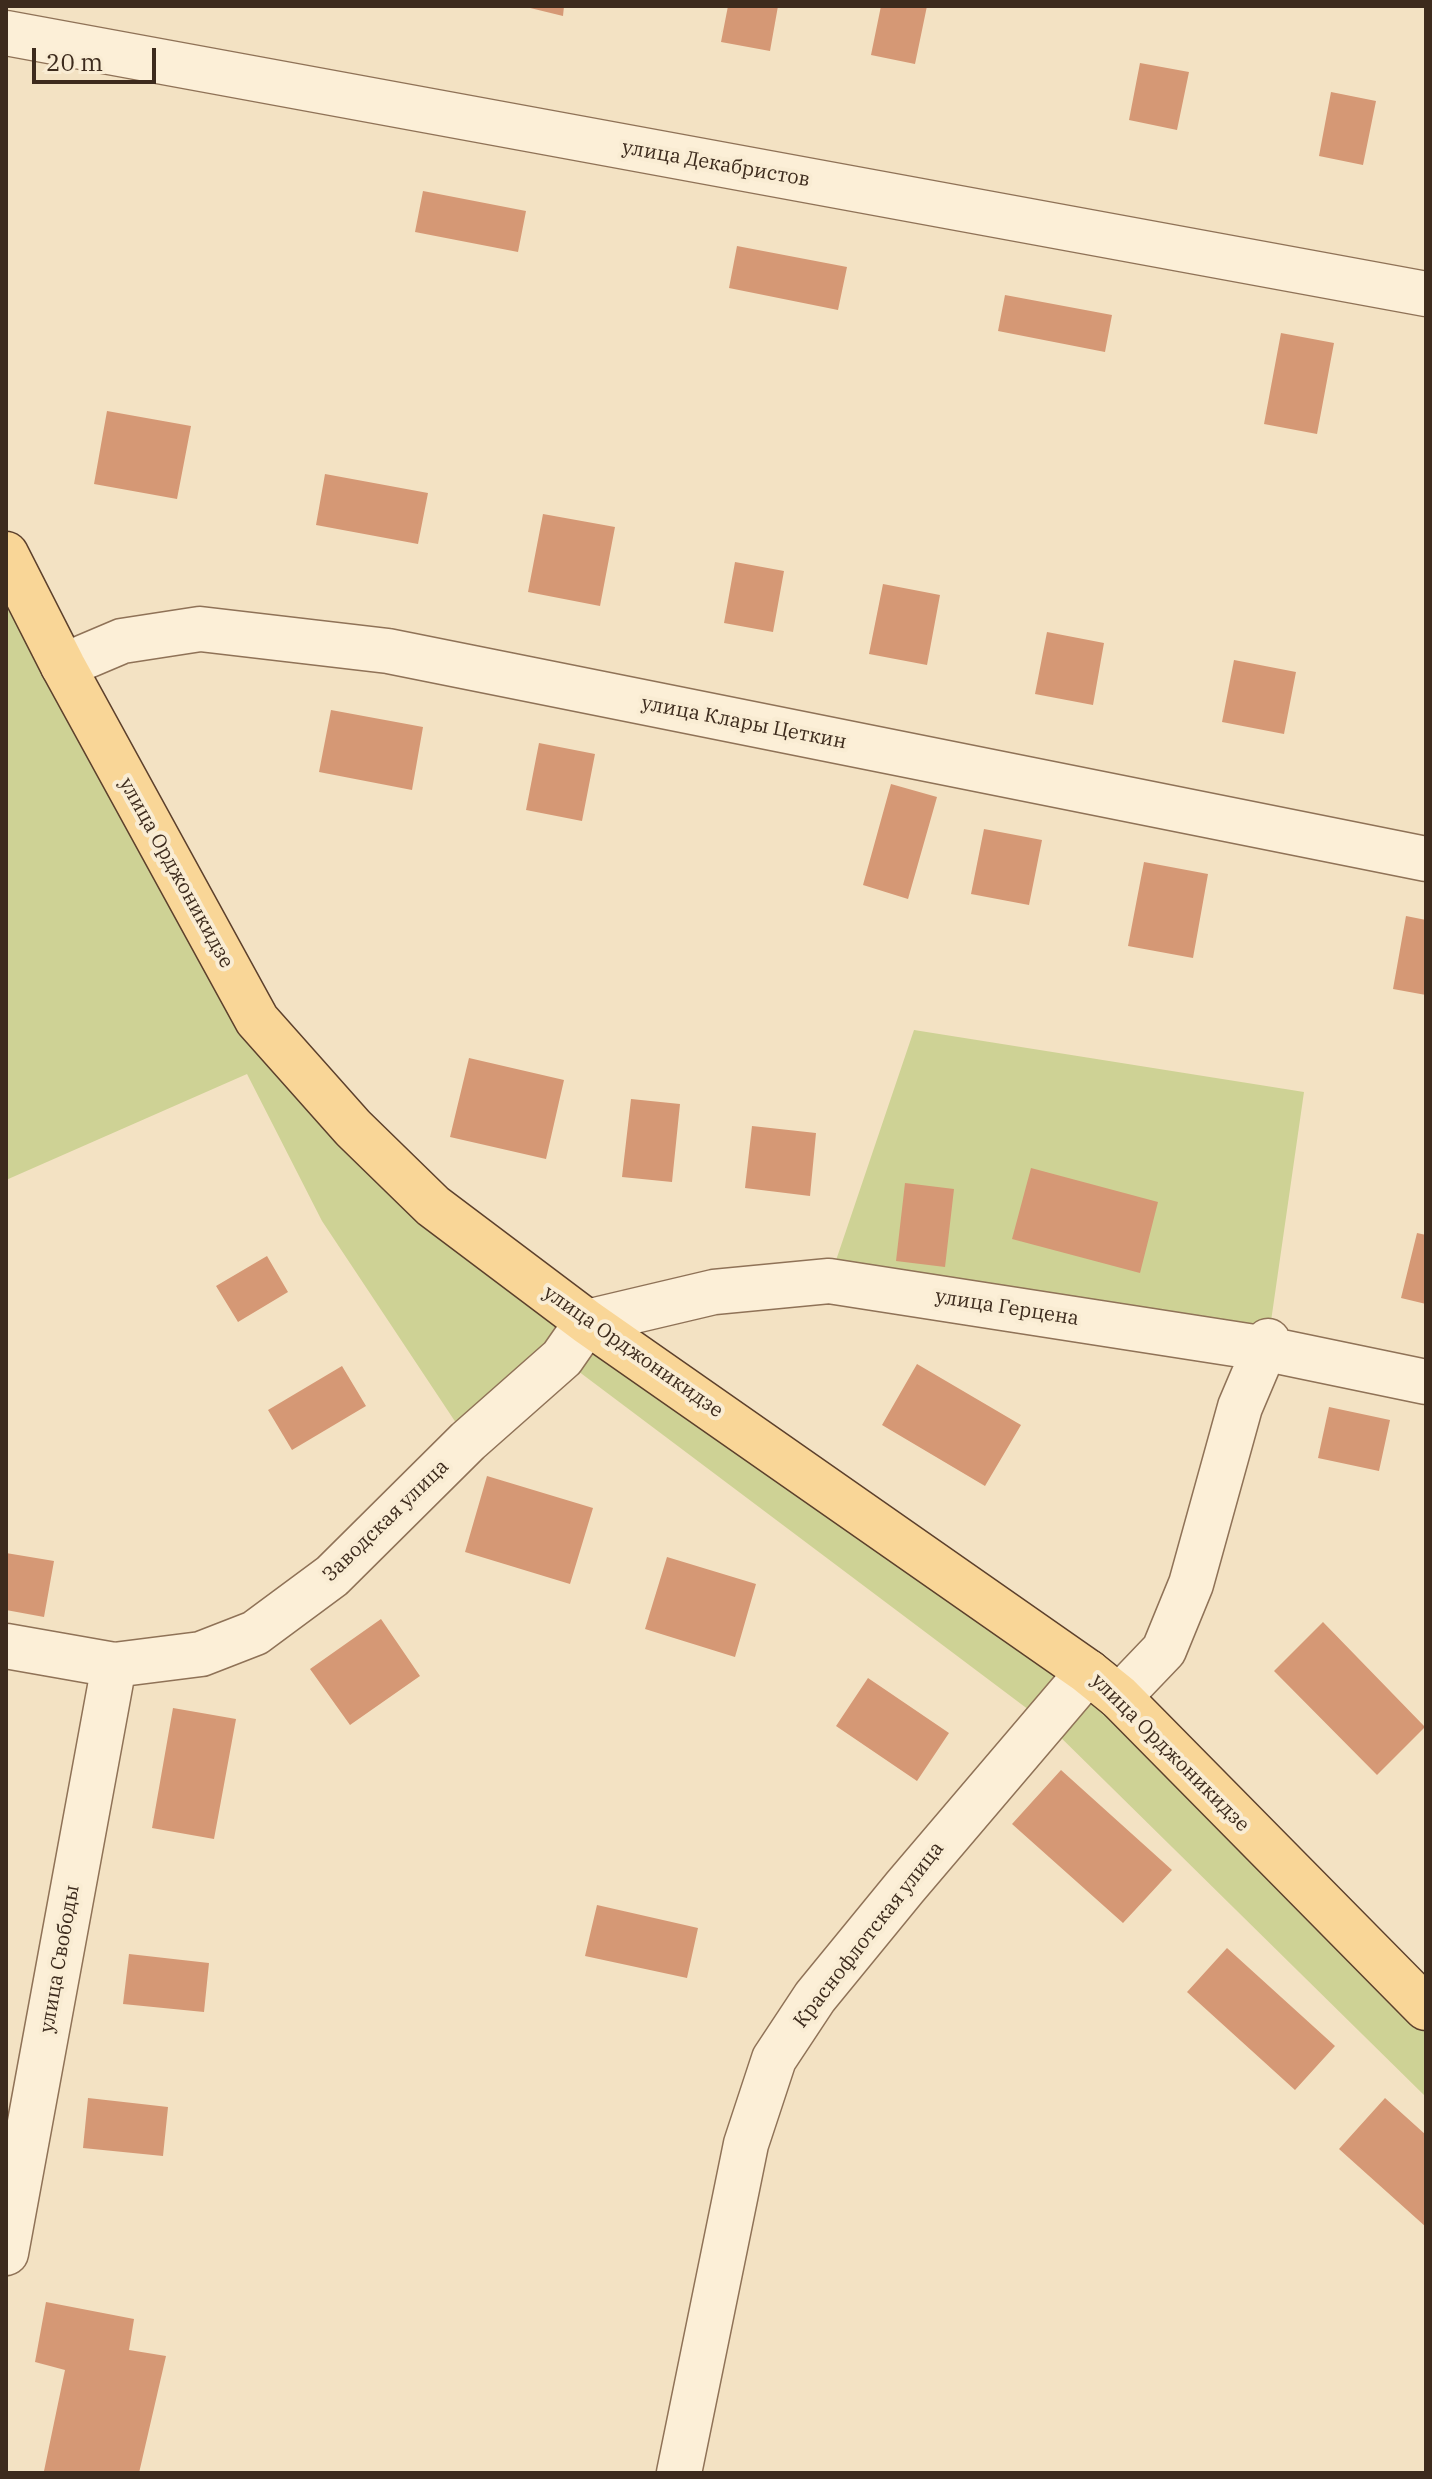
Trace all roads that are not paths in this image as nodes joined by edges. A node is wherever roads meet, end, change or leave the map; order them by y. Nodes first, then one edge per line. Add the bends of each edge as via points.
1 (6, 33) edge
2 (1426, 293) edge
3 (6, 554) edge
4 (63, 666) junction
5 (1426, 859) edge
6 (587, 1322) junction
7 (1268, 1345) junction
8 (1426, 1382) edge
9 (6, 1646) edge
10 (114, 1665) junction
11 (1104, 1684) junction
12 (1426, 2008) edge
13 (6, 2253) edge
14 (679, 2473) edge

1 - 2 street, улица Декабристов
3 - 4 main road, улица Орджоникидзе
4 - 5 street, улица Клары Цеткин via 122,641 200,629 388,651
4 - 6 main road, улица Орджоникидзе via 257,1020 353,1128 433,1206
6 - 7 street, улица Герцена via 714,1292 829,1281
6 - 10 street, Заводская улица via 562,1358 468,1441 332,1576 255,1633 201,1654
6 - 11 main road, улица Орджоникидзе
7 - 8 street, улица Герцена
7 - 11 street, Краснофлотская улица via 1240,1407 1191,1584 1164,1650
9 - 10 street, Заводская улица
10 - 13 street, улица Свободы
11 - 12 main road, улица Орджоникидзе
11 - 14 street, Краснофлотская улица via 905,1887 815,1997 774,2059 746,2144

